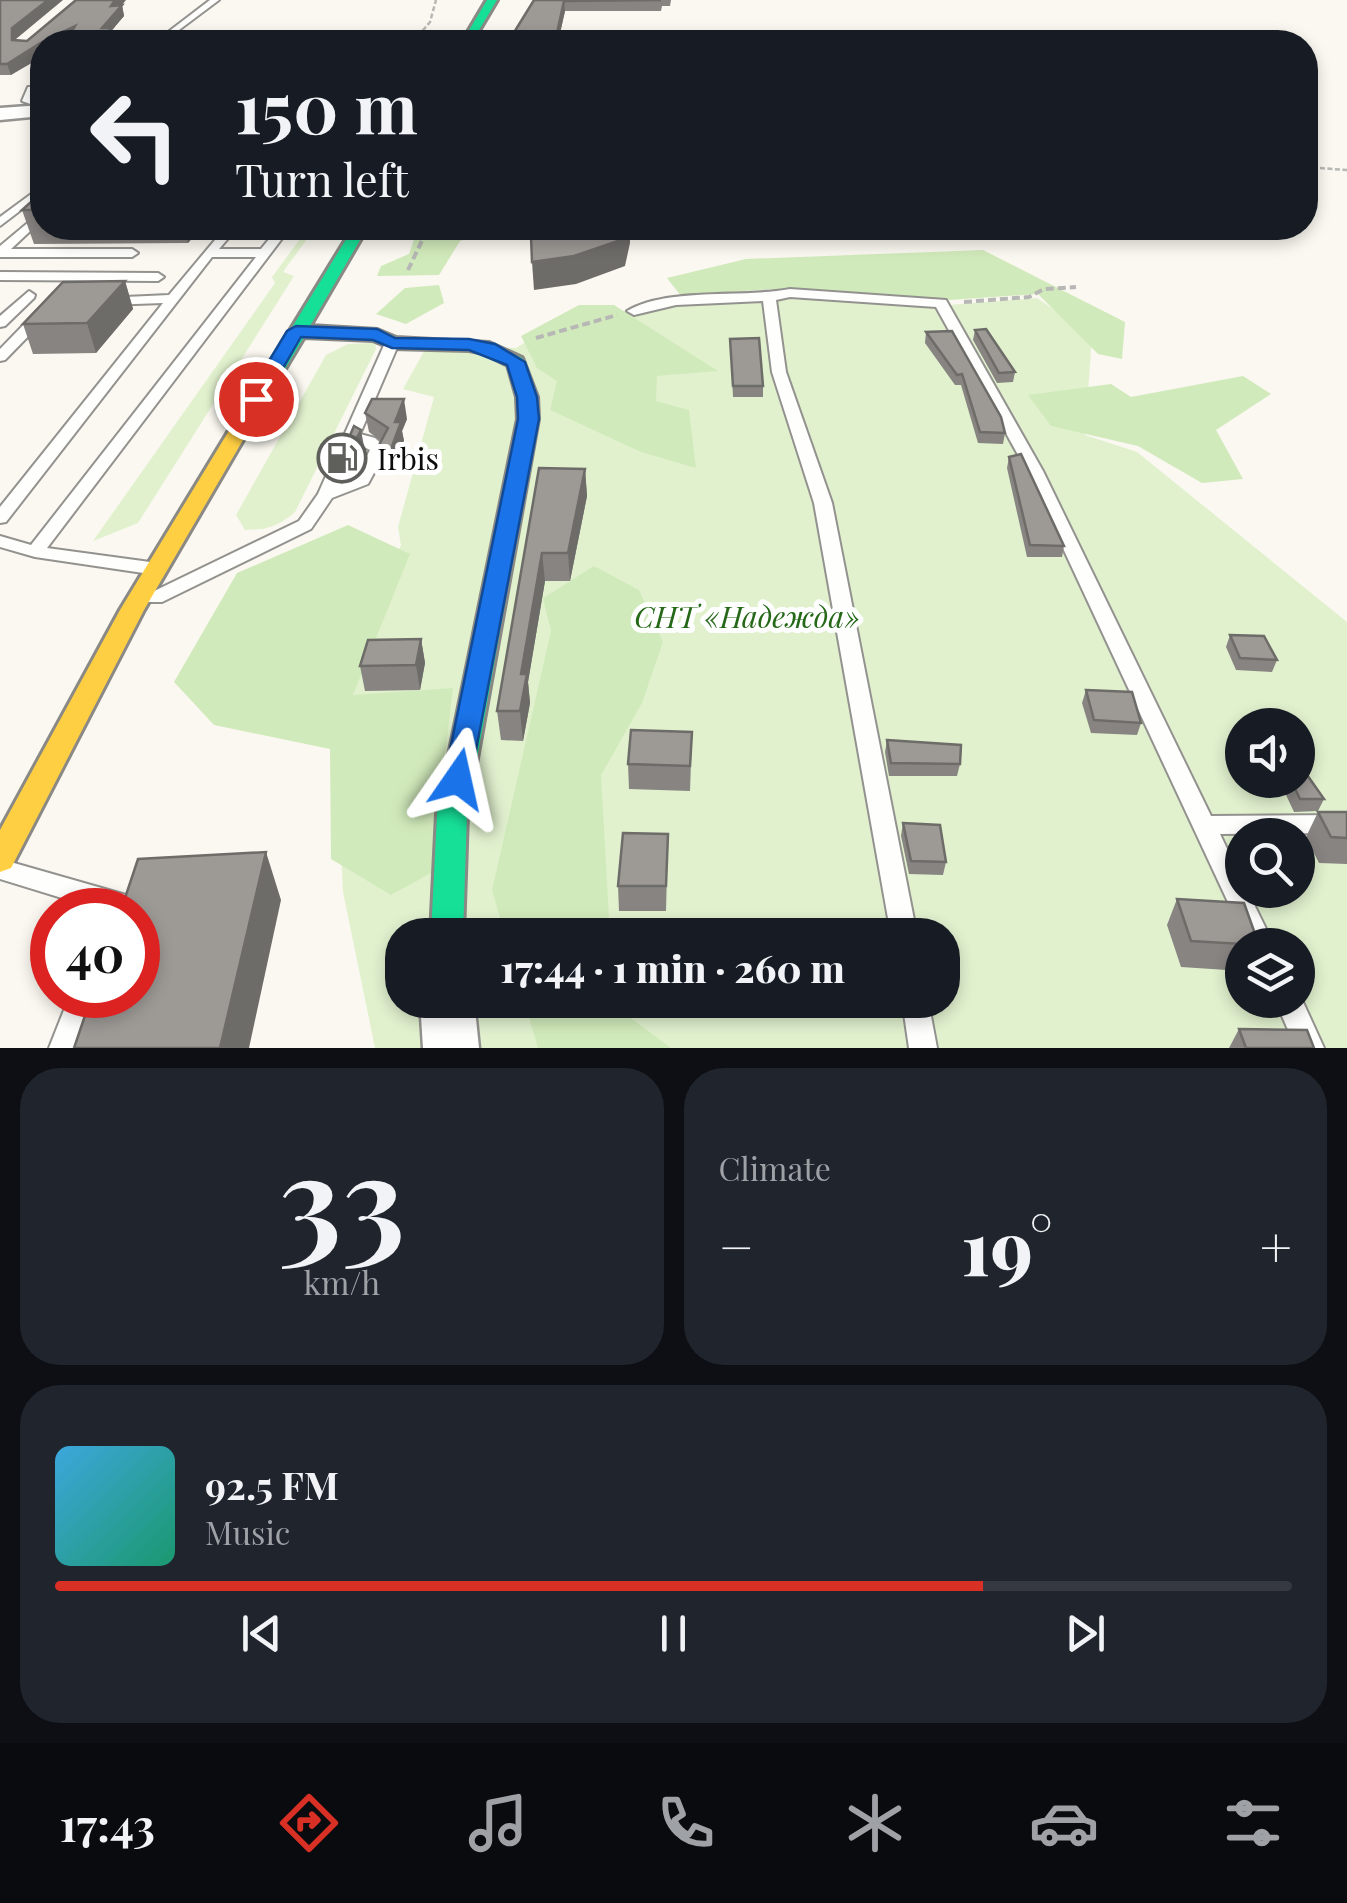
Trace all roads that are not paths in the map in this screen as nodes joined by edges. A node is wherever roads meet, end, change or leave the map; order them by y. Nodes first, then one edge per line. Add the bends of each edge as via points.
1 (215, 0) edge
2 (492, 0) edge
3 (175, 30) edge
4 (474, 30) edge
5 (30, 90) dead end
6 (30, 102) edge
7 (30, 110) edge
8 (0, 114) edge
9 (30, 199) edge
10 (0, 223) edge
11 (30, 225) edge
12 (221, 240) edge
13 (274, 240) edge
14 (353, 240) edge
15 (0, 253) edge
16 (132, 253) dead end
17 (209, 253) junction
18 (264, 253) junction
19 (0, 276) edge
20 (158, 276) dead end
21 (29, 295) dead end
22 (769, 298) junction
23 (172, 299) junction
24 (92, 302) edge
25 (52, 303) edge
26 (634, 311) road end
27 (0, 323) edge
28 (296, 331) junction
29 (392, 343) junction
30 (0, 357) edge
31 (350, 436) junction
32 (326, 494) junction
33 (0, 518) edge
34 (0, 541) edge
35 (36, 552) junction
36 (157, 569) junction
37 (132, 610) junction
38 (1204, 824) junction
39 (1347, 824) edge
40 (0, 859) edge
41 (0, 869) edge
42 (67, 888) edge
43 (448, 918) edge
44 (901, 918) edge
45 (1253, 928) edge
46 (74, 1018) edge
47 (449, 1018) edge
48 (918, 1018) edge
49 (1296, 1018) edge
50 (63, 1048) edge
51 (450, 1048) edge
52 (923, 1048) edge
53 (1310, 1048) edge

1 - 3 lane
2 - 4 main road
5 - 6 lane via 25,99
7 - 8 street
9 - 10 lane
11 - 15 lane
12 - 17 lane
13 - 18 lane
14 - 28 main road
15 - 16 lane
17 - 18 lane
17 - 23 lane
18 - 35 lane
19 - 20 lane
21 - 27 lane
22 - 26 lane via 676,301
22 - 38 lane via 942,304 1035,471
22 - 44 lane via 779,372 822,503
23 - 24 lane
23 - 33 lane
25 - 30 lane
28 - 29 main road via 377,335
28 - 36 main road
29 - 31 lane
29 - 43 main road via 469,345 504,354 520,370 527,397 452,814
31 - 32 lane
31 - 32 lane via 379,450 362,480
32 - 37 lane via 291,534
34 - 35 lane
35 - 36 lane
36 - 37 main road
37 - 40 main road
38 - 39 lane
38 - 45 lane
41 - 42 lane
46 - 50 lane
47 - 51 street
48 - 52 lane
49 - 53 lane

